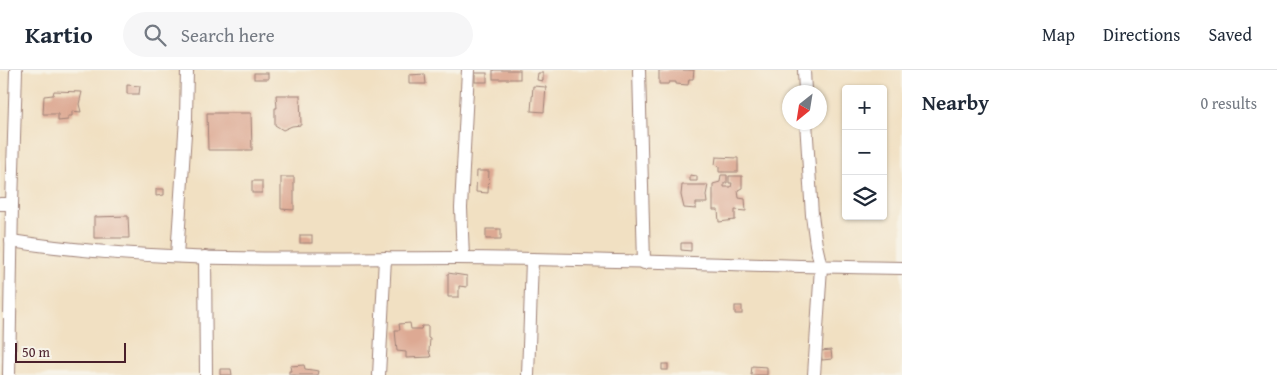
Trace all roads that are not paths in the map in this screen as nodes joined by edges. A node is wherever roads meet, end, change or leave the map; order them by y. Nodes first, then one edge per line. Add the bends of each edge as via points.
1 (16, 70) edge
2 (187, 70) edge
3 (468, 70) edge
4 (639, 70) edge
5 (804, 70) edge
6 (805, 85) edge
7 (807, 130) edge
8 (6, 204) edge
9 (11, 241) junction
10 (177, 256) junction
11 (205, 257) junction
12 (385, 258) junction
13 (462, 258) junction
14 (532, 260) junction
15 (644, 262) junction
16 (821, 267) junction
17 (902, 268) edge
18 (9, 375) edge
19 (206, 375) edge
20 (379, 375) edge
21 (528, 375) edge
22 (814, 375) edge

1 - 8 street
2 - 10 street
3 - 13 street via 461,208
4 - 15 street
5 - 6 street
7 - 16 street via 812,215
8 - 9 street
9 - 10 street via 57,248
9 - 18 street
10 - 11 street
11 - 12 street
11 - 19 street
12 - 13 street
12 - 20 street
13 - 14 street
14 - 15 street
14 - 21 street
15 - 16 street
16 - 17 street
16 - 22 street

